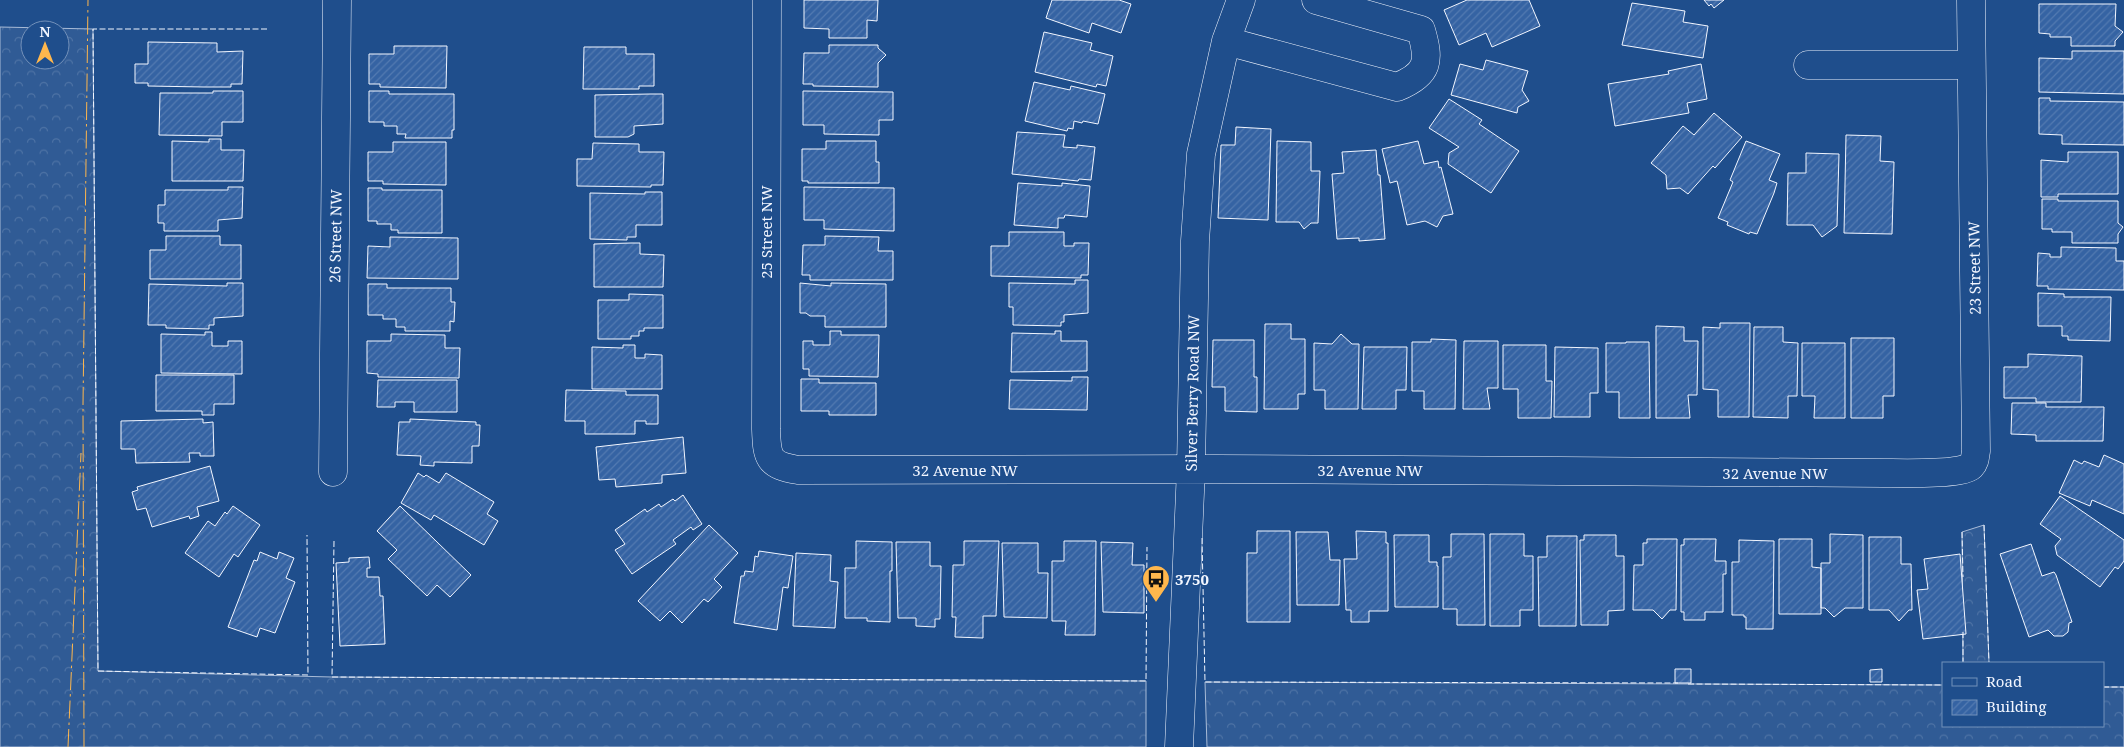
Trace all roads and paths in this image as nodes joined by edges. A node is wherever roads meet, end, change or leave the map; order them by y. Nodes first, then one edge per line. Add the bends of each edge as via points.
1 (337, 0) edge
2 (767, 0) edge
3 (1241, 0) edge
4 (1316, 0) edge
5 (1971, 0) edge
6 (1226, 41) junction
7 (1808, 65) dead end
8 (1970, 65) junction
9 (774, 463) joint
10 (1968, 468) joint
11 (1191, 469) junction
12 (333, 472) dead end
13 (1179, 747) edge

1 - 12 street, 26 Street NW
2 - 9 street, 25 Street NW via 766,448
3 - 6 street, Silver Berry Road NW
4 - 6 street via 1421,30 1426,64 1415,80 1398,87
5 - 8 street, 23 Street NW
6 - 11 street, Silver Berry Road NW via 1201,154 1195,241
7 - 8 street
8 - 10 street, 23 Street NW via 1976,451 1975,461
9 - 11 street, 32 Avenue NW via 798,470
10 - 11 street, 32 Avenue NW via 1945,472 1884,473
11 - 13 street, Silver Berry Road NW

